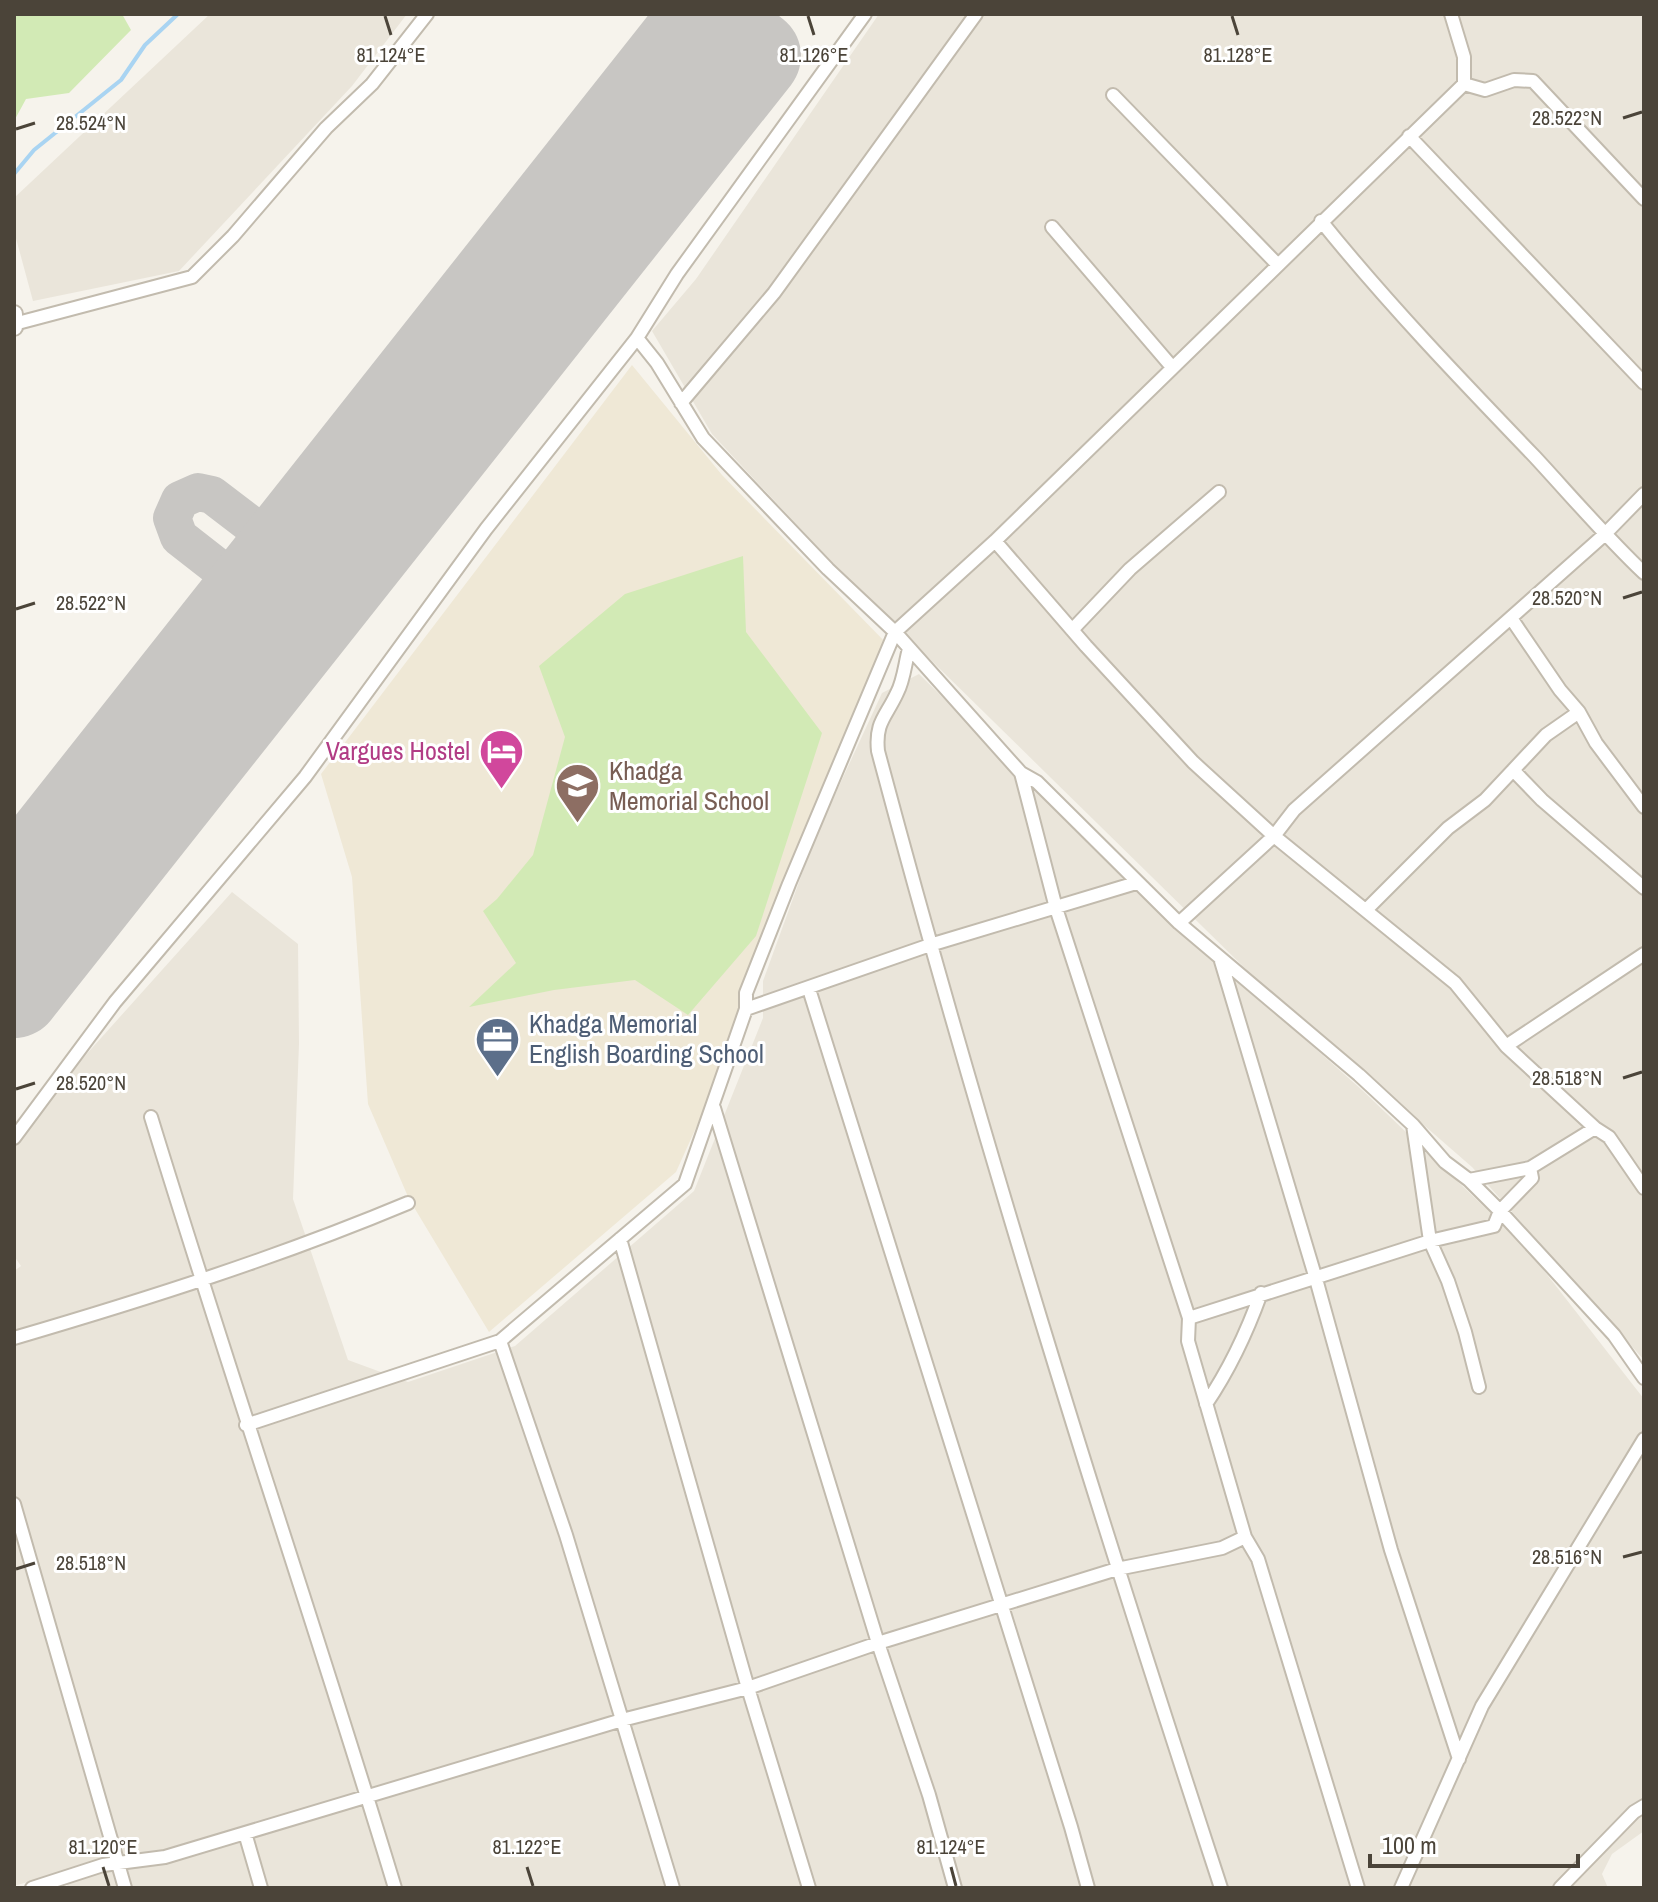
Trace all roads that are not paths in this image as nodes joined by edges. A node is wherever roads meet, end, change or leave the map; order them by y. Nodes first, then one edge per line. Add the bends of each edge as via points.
1 (427, 14) edge
2 (865, 14) edge
3 (976, 14) edge
4 (1451, 14) edge
5 (1464, 84) junction
6 (1113, 95) dead end
7 (1409, 136) junction
8 (1644, 199) edge
9 (1321, 221) junction
10 (1052, 227) dead end
11 (1277, 264) junction
12 (14, 314) edge
13 (14, 325) edge
14 (637, 338) junction
15 (1172, 367) junction
16 (1644, 383) edge
17 (681, 403) junction
18 (1219, 492) dead end
19 (1644, 494) edge
20 (1604, 535) junction
21 (995, 541) junction
22 (1644, 573) edge
23 (1511, 618) junction
24 (1072, 630) junction
25 (895, 632) junction
26 (909, 649) junction
27 (1579, 712) junction
28 (1513, 770) junction
29 (1021, 773) junction
30 (1644, 807) edge
31 (1274, 836) junction
32 (1136, 883) junction
33 (1644, 888) edge
34 (1056, 908) junction
35 (1366, 910) junction
36 (1179, 923) junction
37 (930, 945) junction
38 (1644, 954) edge
39 (1221, 961) junction
40 (809, 989) junction
41 (746, 1009) junction
42 (1506, 1046) junction
43 (714, 1108) junction
44 (151, 1117) dead end
45 (1413, 1125) junction
46 (1595, 1128) junction
47 (14, 1138) edge
48 (1530, 1168) junction
49 (1469, 1180) junction
50 (1644, 1188) edge
51 (408, 1203) dead end
52 (1500, 1211) junction
53 (620, 1239) junction
54 (1430, 1241) junction
55 (1316, 1279) junction
56 (201, 1281) junction
57 (1261, 1293) junction
58 (1189, 1318) junction
59 (14, 1338) edge
60 (500, 1341) junction
61 (1644, 1378) edge
62 (1479, 1387) dead end
63 (1206, 1404) junction
64 (246, 1425) junction
65 (1644, 1439) edge
66 (14, 1504) edge
67 (1245, 1537) junction
68 (1117, 1569) junction
69 (1000, 1606) junction
70 (878, 1643) junction
71 (748, 1688) junction
72 (622, 1720) junction
73 (1459, 1759) junction
74 (367, 1796) junction
75 (1644, 1806) edge
76 (245, 1833) junction
77 (117, 1863) junction
78 (32, 1888) edge
79 (125, 1888) edge
80 (261, 1888) edge
81 (395, 1888) edge
82 (673, 1888) edge
83 (809, 1888) edge
84 (955, 1888) edge
85 (1088, 1888) edge
86 (1221, 1888) edge
87 (1358, 1888) edge
88 (1401, 1888) edge
89 (1560, 1888) edge

1 - 13 street via 372,84 192,277
2 - 14 street via 677,274
3 - 17 street via 774,293
4 - 5 street via 1464,57
5 - 7 street
5 - 8 street via 1485,90 1514,80 1533,81
6 - 11 street
7 - 9 street
7 - 16 street
9 - 11 street
9 - 20 street via 1363,274
10 - 15 street
11 - 15 street
12 - 13 street
14 - 17 street
14 - 47 street via 486,529 305,777 115,1002
15 - 21 street
17 - 25 street via 703,438
18 - 24 street via 1130,569
19 - 20 street
20 - 22 street
20 - 23 street
21 - 24 street
21 - 25 street
23 - 27 street
23 - 31 street via 1294,810
24 - 31 street via 1193,762
25 - 26 street
25 - 41 street via 783,897 746,993
26 - 29 street
26 - 37 street via 898,691 876,736
27 - 28 street via 1546,735
27 - 30 street
28 - 33 street
28 - 35 street
29 - 32 street via 1037,782
29 - 34 street
31 - 35 street
31 - 36 street
32 - 34 street
32 - 36 street
34 - 37 street
34 - 58 street
35 - 42 street via 1455,983
36 - 39 street
37 - 40 street
37 - 68 street
38 - 42 street
39 - 45 street
39 - 55 street
40 - 41 street
40 - 69 street
41 - 43 street
42 - 46 street
43 - 53 street via 685,1184
43 - 70 street
44 - 56 street
45 - 49 street
45 - 54 street
46 - 48 street
46 - 50 street via 1609,1137
48 - 49 street
48 - 52 street via 1532,1178
49 - 52 street
51 - 56 street
52 - 54 street via 1494,1226
52 - 61 street via 1614,1335
53 - 60 street
53 - 71 street
54 - 55 street
54 - 62 street via 1448,1281
55 - 57 street
55 - 73 street via 1391,1550
56 - 59 street
56 - 64 street
57 - 58 street
57 - 63 street via 1223,1380
58 - 63 street via 1188,1341
60 - 64 street
60 - 72 street
63 - 67 street
64 - 74 street
65 - 73 street via 1482,1706
66 - 77 street
67 - 68 street via 1222,1548
67 - 87 street via 1258,1559
68 - 69 street
68 - 86 street
69 - 70 street
69 - 85 street
70 - 71 street
70 - 84 street
71 - 72 street
71 - 83 street
72 - 74 street
72 - 82 street
73 - 88 street
74 - 76 street
74 - 81 street
75 - 89 street
76 - 77 street via 165,1857
76 - 80 street
77 - 78 street
77 - 79 street

